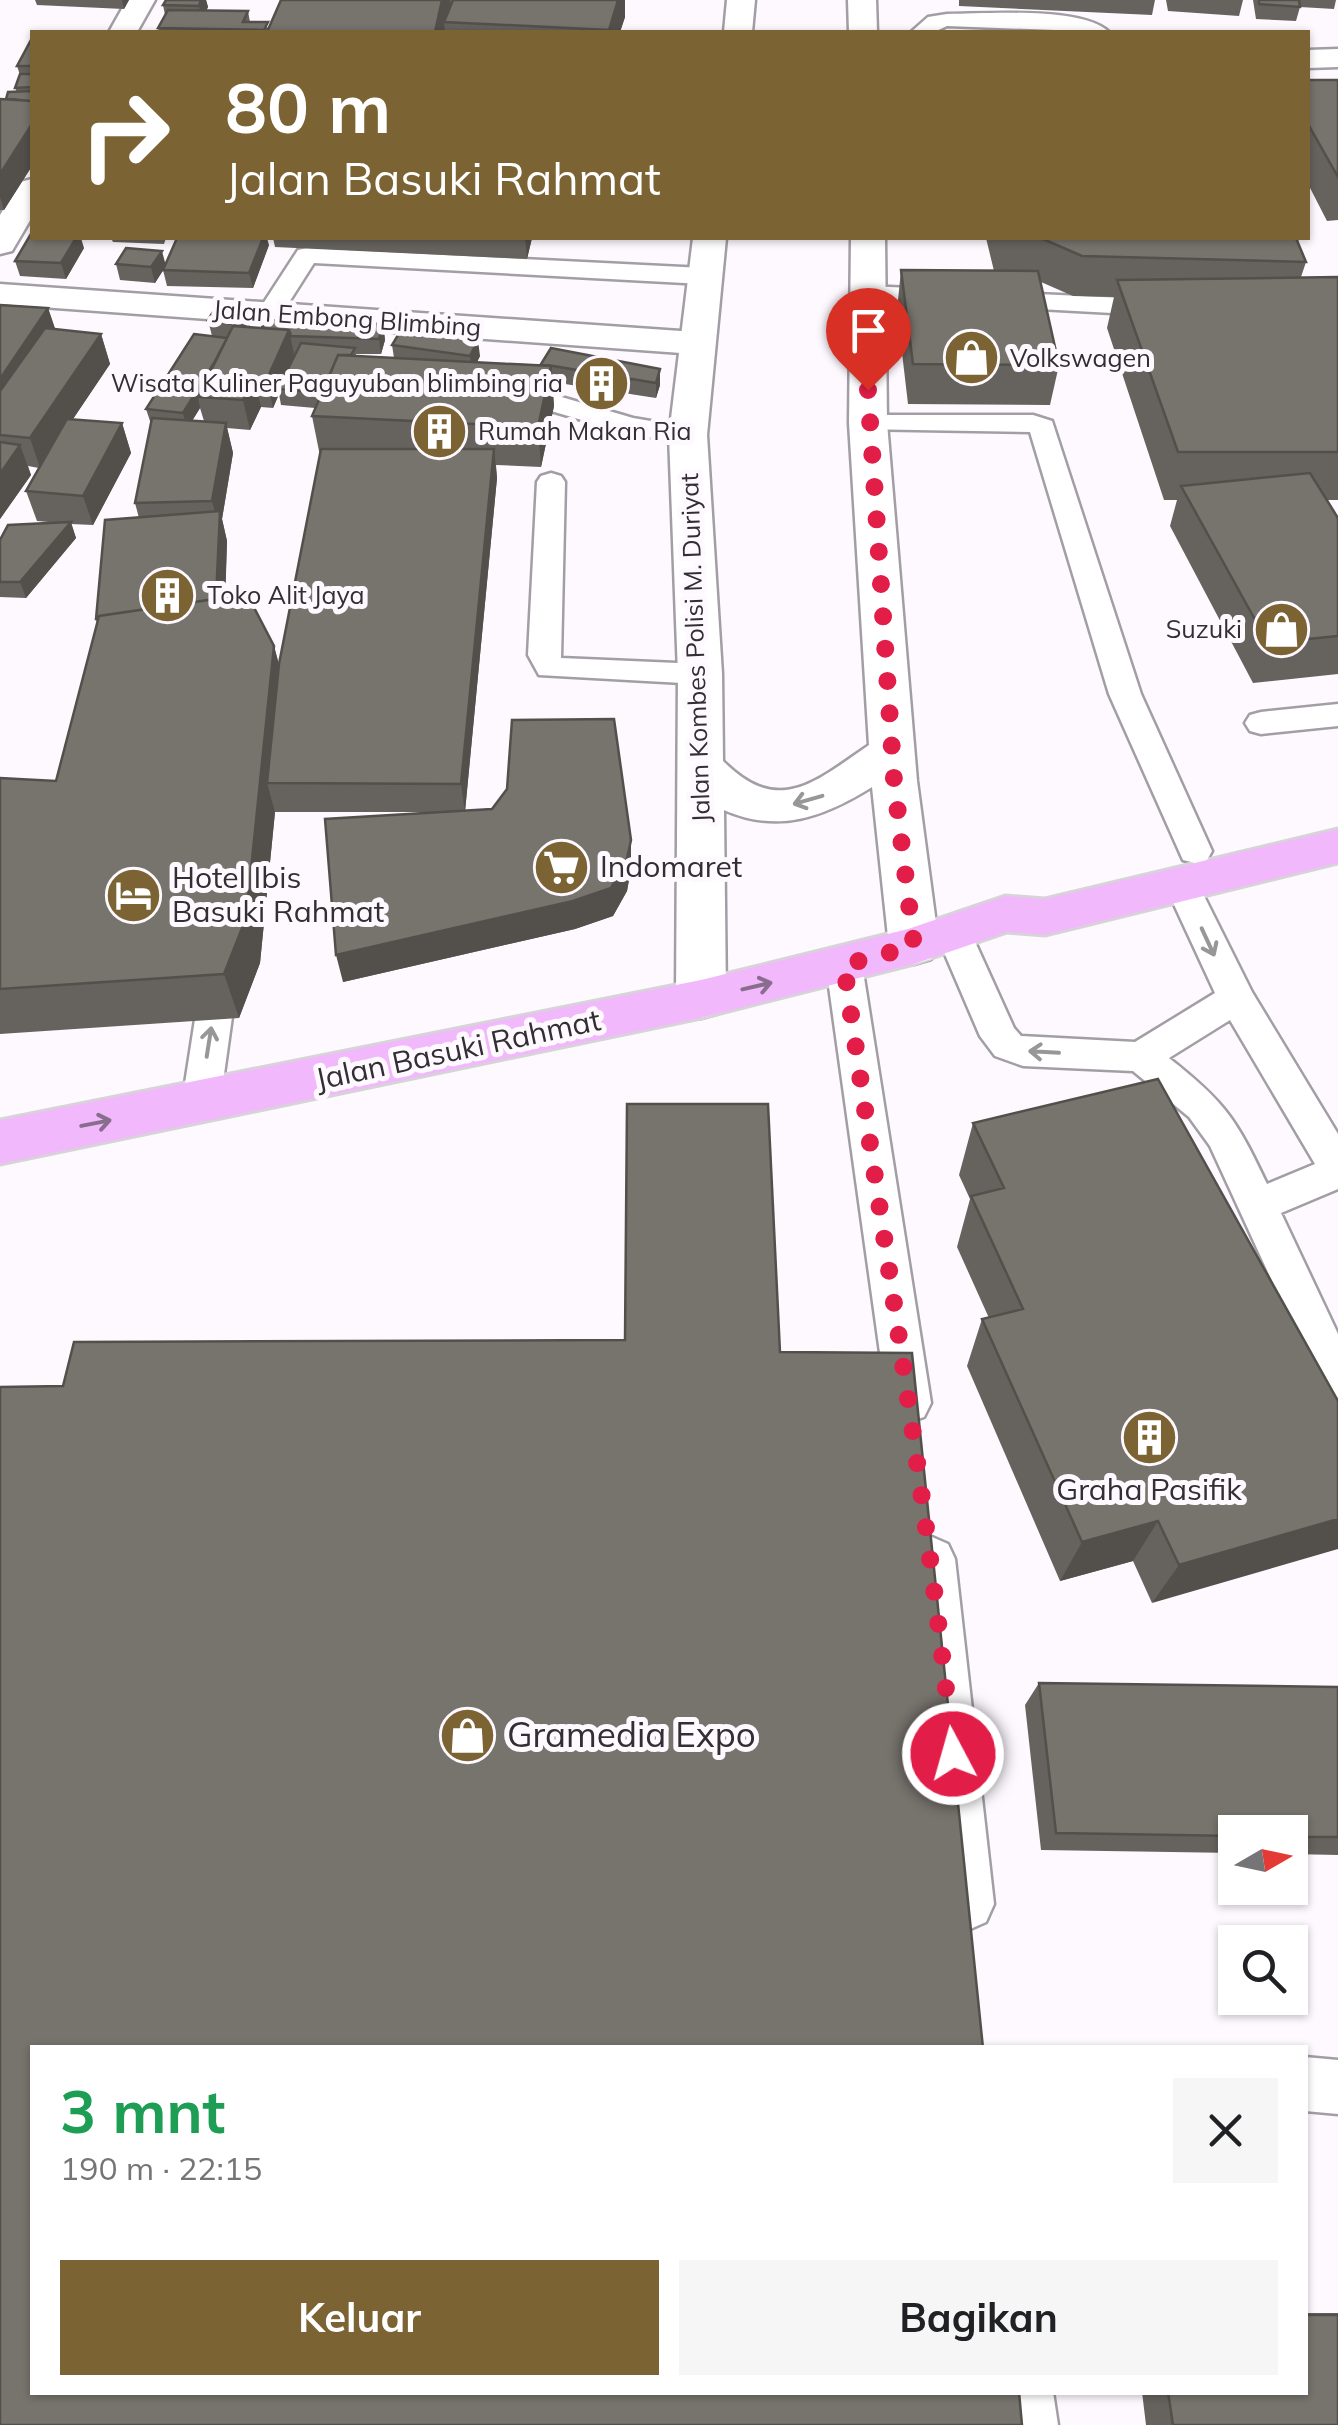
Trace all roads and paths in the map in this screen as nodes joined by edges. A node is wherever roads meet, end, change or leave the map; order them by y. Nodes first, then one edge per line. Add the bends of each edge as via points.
1 (141, 0) edge
2 (741, 0) edge
3 (862, 0) edge
4 (926, 0) edge
5 (928, 27) edge
6 (124, 30) edge
7 (738, 30) edge
8 (864, 30) edge
9 (1094, 30) edge
10 (1338, 58) edge
11 (1310, 59) edge
12 (30, 192) edge
13 (868, 240) edge
14 (0, 244) edge
15 (706, 256) edge
16 (0, 294) edge
17 (868, 294) junction
18 (1192, 309) edge
19 (270, 314) junction
20 (695, 343) junction
21 (541, 399) edge
22 (868, 423) junction
23 (688, 435) junction
24 (551, 482) dead end
25 (700, 674) junction
26 (1338, 715) edge
27 (1261, 723) dead end
28 (892, 752) junction
29 (700, 766) junction
30 (1338, 818) edge
31 (1338, 846) edge
32 (1188, 868) junction
33 (934, 939) junction
34 (239, 944) edge
35 (186, 962) edge
36 (844, 965) junction
37 (219, 982) junction
38 (1236, 998) junction
39 (701, 1000) junction
40 (1142, 1056) junction
41 (200, 1103) junction
42 (0, 1142) edge
43 (1338, 1170) edge
44 (1256, 1206) junction
45 (1338, 1379) edge
46 (916, 1443) edge
47 (927, 1518) edge
48 (973, 1952) edge
49 (1308, 2084) edge
50 (1338, 2087) edge
51 (1024, 2395) edge
52 (1028, 2425) edge

1 - 6 street
2 - 7 street
3 - 8 street
4 - 5 lane
5 - 9 lane via 1054,24
10 - 11 street
12 - 14 street
13 - 17 street
15 - 19 lane via 307,255
15 - 20 street, Jalan Kombes Polisi M. Duriyat
16 - 19 street, Jalan Embong Blimbing
17 - 18 lane
17 - 22 street
19 - 20 street, Jalan Embong Blimbing
20 - 23 street, Jalan Kombes Polisi M. Duriyat
21 - 23 lane via 629,426
22 - 28 street
22 - 32 lane via 1042,426 1125,694
23 - 25 street, Jalan Kombes Polisi M. Duriyat
24 - 25 lane via 544,655 550,668
25 - 29 street, Jalan Kombes Polisi M. Duriyat
26 - 27 lane
28 -> 29 street via 821,798 787,806 736,798
28 - 33 street
29 - 39 street, Jalan Kombes Polisi M. Duriyat
30 - 32 main road
31 - 32 main road
32 - 33 main road, Jalan Basuki Rahmat via 1045,917 1005,914
32 -> 38 lane
33 - 36 main road, Jalan Basuki Rahmat
40 -> 33 lane via 1008,1046
34 - 37 lane
35 - 37 lane
39 -> 36 main road, Jalan Basuki Rahmat
36 - 46 lane
41 -> 37 lane
38 - 40 lane
38 - 43 lane
39 - 41 main road, Jalan Basuki Rahmat
40 - 44 lane via 1203,1106
42 -> 41 main road, Jalan Basuki Rahmat
43 - 44 lane
44 - 45 lane
47 - 48 lane
49 - 50 lane
51 - 52 lane

